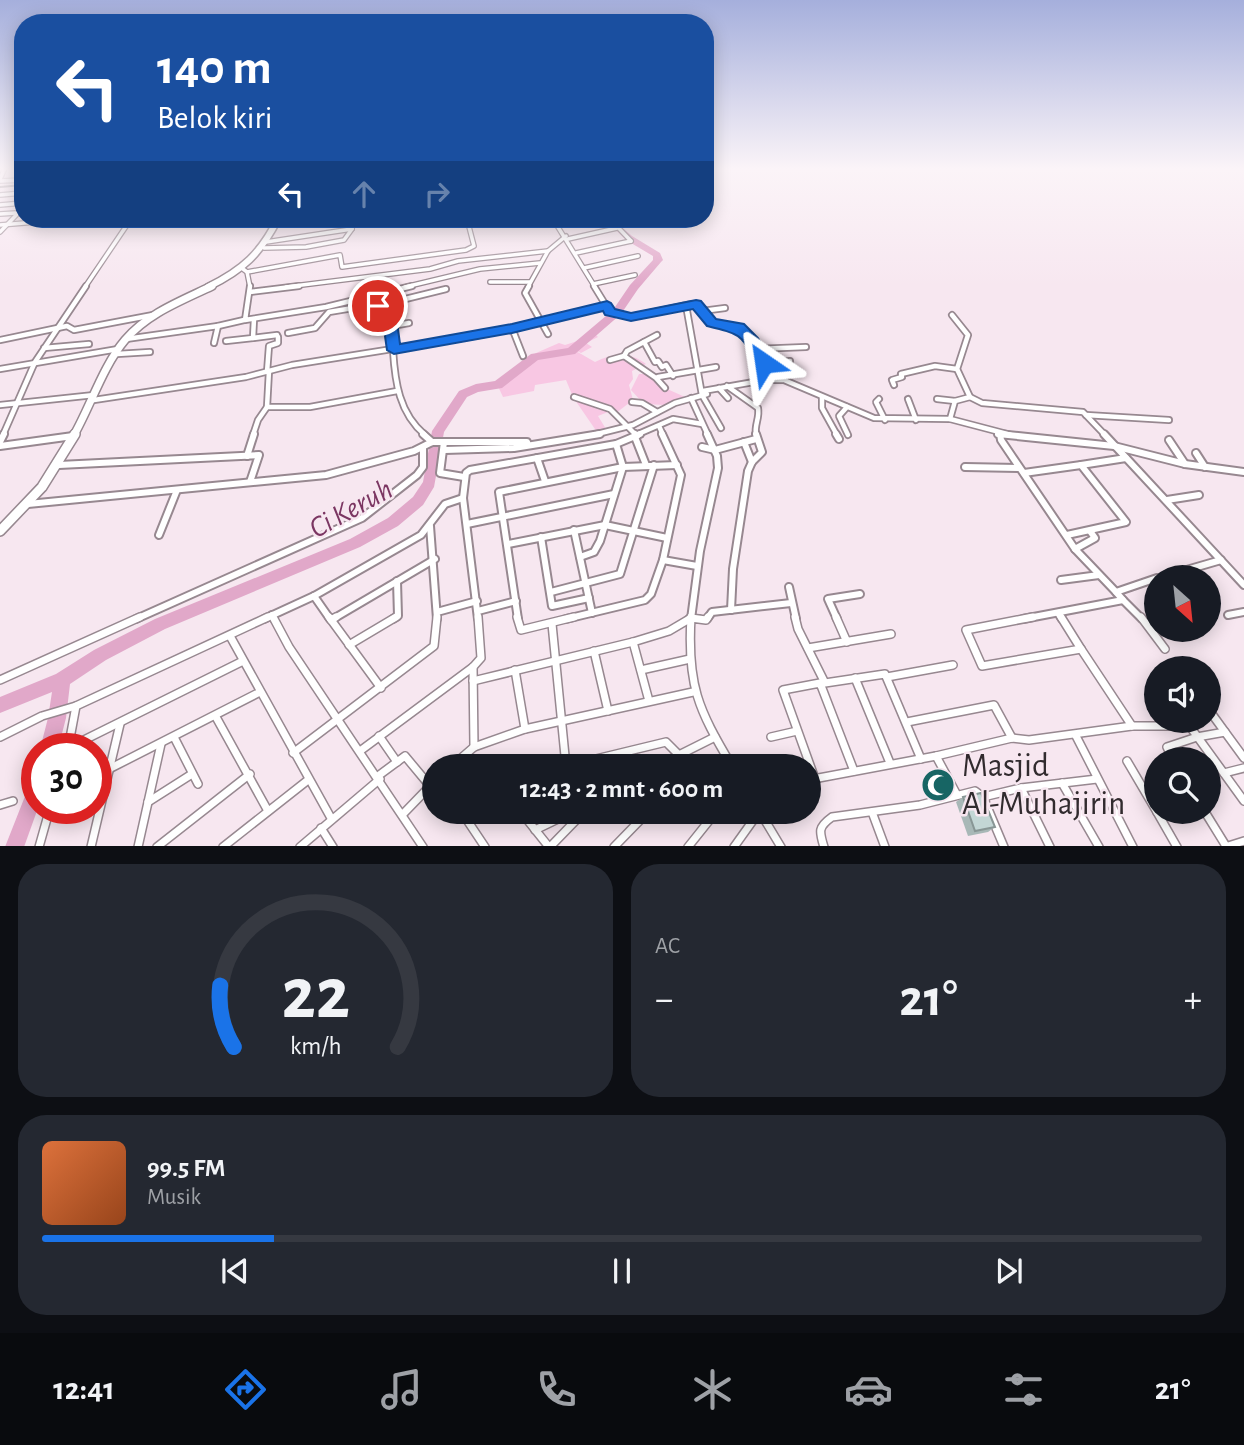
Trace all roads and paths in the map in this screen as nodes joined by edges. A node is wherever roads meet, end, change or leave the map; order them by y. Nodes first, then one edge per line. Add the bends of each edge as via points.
1 (2, 225) edge
2 (125, 228) edge
3 (274, 228) edge
4 (469, 228) edge
5 (560, 228) edge
6 (617, 228) joint
7 (352, 229) joint
8 (0, 232) edge
9 (567, 237) junction
10 (265, 245) junction
11 (548, 251) junction
12 (576, 253) junction
13 (638, 256) dead end
14 (394, 260) junction
15 (540, 262) junction
16 (584, 268) junction
17 (245, 271) junction
18 (395, 274) junction
19 (635, 275) dead end
20 (373, 277) junction
21 (490, 282) dead end
22 (530, 282) junction
23 (593, 284) junction
24 (446, 289) dead end
25 (250, 292) junction
26 (373, 296) junction
27 (379, 304) junction
28 (607, 306) junction
29 (683, 306) junction
30 (725, 308) dead end
31 (702, 311) junction
32 (155, 315) junction
33 (618, 315) joint
34 (952, 315) dead end
35 (254, 318) junction
36 (244, 320) junction
37 (539, 321) junction
38 (409, 323) dead end
39 (218, 326) junction
40 (392, 326) junction
41 (59, 328) junction
42 (512, 328) junction
43 (288, 333) dead end
44 (548, 334) dead end
45 (657, 335) dead end
46 (253, 338) junction
47 (126, 339) junction
48 (0, 340) edge
49 (226, 341) dead end
50 (644, 342) junction
51 (214, 343) dead end
52 (89, 344) dead end
53 (806, 347) dead end
54 (44, 348) junction
55 (758, 349) junction
56 (394, 350) junction
57 (119, 351) junction
58 (150, 352) dead end
59 (523, 356) dead end
60 (624, 356) junction
61 (610, 360) dead end
62 (790, 361) dead end
63 (35, 362) junction
64 (764, 363) junction
65 (716, 367) dead end
66 (0, 369) edge
67 (957, 369) junction
68 (698, 370) junction
69 (268, 372) junction
70 (653, 375) junction
71 (673, 376) junction
72 (784, 380) junction
73 (894, 385) dead end
74 (728, 387) junction
75 (665, 388) dead end
76 (720, 389) junction
77 (394, 391) junction
78 (703, 393) junction
79 (574, 397) dead end
80 (970, 397) junction
81 (94, 398) junction
82 (691, 398) junction
83 (728, 398) dead end
84 (821, 398) junction
85 (880, 399) dead end
86 (908, 399) dead end
87 (937, 399) dead end
88 (955, 401) junction
89 (632, 402) dead end
90 (15, 403) junction
91 (0, 405) edge
92 (267, 407) junction
93 (846, 409) junction
94 (655, 410) junction
95 (1086, 415) junction
96 (950, 419) junction
97 (885, 420) junction
98 (1169, 420) dead end
99 (916, 421) junction
100 (628, 424) junction
101 (702, 424) junction
102 (659, 426) junction
103 (721, 428) dead end
104 (848, 435) dead end
105 (73, 436) junction
106 (636, 436) junction
107 (1000, 436) junction
108 (756, 439) junction
109 (839, 439) dead end
110 (1169, 440) dead end
111 (433, 442) junction
112 (444, 442) junction
113 (744, 442) junction
114 (0, 444) edge
115 (528, 444) junction
116 (616, 444) junction
117 (702, 447) dead end
118 (423, 448) junction
119 (514, 448) junction
120 (1116, 448) junction
121 (444, 450) junction
122 (715, 450) junction
123 (1196, 453) dead end
124 (247, 456) junction
125 (537, 458) junction
126 (1126, 458) junction
127 (516, 461) junction
128 (752, 462) junction
129 (1185, 464) junction
130 (650, 465) junction
131 (677, 465) junction
132 (1081, 465) junction
133 (59, 466) junction
134 (623, 467) junction
135 (965, 467) dead end
136 (1205, 467) junction
137 (1022, 470) junction
138 (1244, 472) edge
139 (464, 477) junction
140 (545, 481) junction
141 (250, 482) junction
142 (177, 490) junction
143 (614, 494) junction
144 (1199, 495) dead end
145 (463, 498) junction
146 (1167, 500) junction
147 (28, 504) junction
148 (503, 517) junction
149 (467, 524) junction
150 (605, 525) junction
151 (430, 526) junction
152 (574, 530) junction
153 (0, 531) edge
154 (635, 531) junction
155 (1090, 531) junction
156 (159, 535) dead end
157 (1066, 535) junction
158 (541, 537) junction
159 (667, 538) junction
160 (508, 544) junction
161 (1075, 549) junction
162 (580, 557) junction
163 (435, 559) junction
164 (663, 560) junction
165 (1221, 560) junction
166 (1204, 565) edge
167 (697, 566) junction
168 (1099, 575) junction
169 (1060, 580) dead end
170 (397, 581) junction
171 (586, 583) junction
172 (1144, 583) edge
173 (1244, 585) edge
174 (789, 587) dead end
175 (551, 592) junction
176 (1116, 592) junction
177 (860, 594) dead end
178 (314, 596) junction
179 (589, 598) junction
180 (1123, 600) junction
181 (477, 601) junction
182 (516, 601) junction
183 (791, 603) junction
184 (731, 610) junction
185 (478, 611) junction
186 (437, 612) junction
187 (1244, 612) edge
188 (592, 613) junction
189 (1058, 613) junction
190 (272, 615) junction
191 (1228, 615) dead end
192 (691, 618) junction
193 (331, 620) junction
194 (552, 624) junction
195 (891, 634) dead end
196 (230, 636) junction
197 (633, 642) junction
198 (847, 642) junction
199 (349, 645) junction
200 (808, 648) junction
201 (1081, 649) junction
202 (1165, 649) dead end
203 (594, 651) junction
204 (690, 659) junction
205 (243, 661) junction
206 (556, 662) junction
207 (953, 665) dead end
208 (473, 667) junction
209 (515, 670) junction
210 (641, 670) junction
211 (887, 677) junction
212 (855, 678) junction
213 (0, 680) edge
214 (473, 681) junction
215 (382, 688) junction
216 (260, 692) junction
217 (694, 692) junction
218 (649, 701) junction
219 (76, 706) junction
220 (67, 709) joint
221 (608, 711) junction
222 (44, 715) joint
223 (216, 717) junction
224 (338, 720) junction
225 (561, 722) junction
226 (906, 722) junction
227 (120, 723) junction
228 (1144, 725) edge
229 (1132, 726) junction
230 (1221, 726) edge
231 (525, 729) junction
232 (797, 731) junction
233 (1225, 732) junction
234 (71, 733) edge
235 (99, 733) edge
236 (1194, 733) edge
237 (379, 736) junction
238 (1076, 736) junction
239 (0, 737) edge
240 (174, 737) junction
241 (715, 737) junction
242 (771, 737) dead end
243 (1197, 737) junction
244 (1012, 738) junction
245 (161, 744) junction
246 (474, 747) junction
247 (1167, 747) edge
248 (360, 751) junction
249 (293, 753) junction
250 (466, 754) edge
251 (565, 754) edge
252 (616, 754) edge
253 (678, 754) edge
254 (681, 754) edge
255 (725, 754) edge
256 (804, 754) edge
257 (112, 756) edge
258 (936, 756) junction
259 (1244, 758) edge
260 (921, 759) junction
261 (1127, 761) dead end
262 (397, 762) junction
263 (890, 763) junction
264 (112, 768) edge
265 (1244, 768) edge
266 (854, 771) junction
267 (1224, 773) junction
268 (192, 774) junction
269 (250, 774) junction
270 (422, 774) edge
271 (379, 778) junction
272 (821, 778) edge
273 (1097, 779) junction
274 (309, 780) junction
275 (1062, 783) junction
276 (198, 784) dead end
277 (1021, 788) junction
278 (1144, 790) edge
279 (422, 794) edge
280 (957, 795) junction
281 (983, 797) junction
282 (13, 800) dead end
283 (1244, 801) edge
284 (148, 802) junction
285 (0, 805) edge
286 (268, 811) junction
287 (872, 812) junction
288 (403, 814) junction
289 (331, 818) junction
290 (45, 824) edge
291 (96, 824) edge
292 (470, 824) edge
293 (531, 824) edge
294 (548, 824) edge
295 (572, 824) edge
296 (636, 824) edge
297 (706, 824) edge
298 (751, 824) edge
299 (767, 824) edge
300 (1164, 824) edge
301 (1212, 824) edge
302 (321, 828) junction
303 (536, 830) junction
304 (1244, 841) edge
305 (39, 846) edge
306 (91, 846) edge
307 (138, 846) edge
308 (157, 846) edge
309 (223, 846) edge
310 (300, 846) edge
311 (333, 846) edge
312 (423, 846) edge
313 (485, 846) edge
314 (549, 846) edge
315 (614, 846) edge
316 (688, 846) edge
317 (734, 846) edge
318 (781, 846) edge
319 (823, 846) edge
320 (885, 846) edge
321 (1004, 846) edge
322 (1050, 846) edge
323 (1099, 846) edge
324 (1133, 846) edge
325 (1177, 846) edge
326 (1226, 846) edge

1 - 8 street
2 - 41 street
3 - 10 main road
4 - 14 street via 472,249
5 - 9 street
6 - 9 street
6 - 12 street via 631,241
7 - 10 street
7 - 10 street via 340,241 312,246
9 - 11 street
9 - 12 street
10 - 17 main road
11 - 15 street
11 - 18 street
12 - 16 street
13 - 16 street
14 - 17 street via 342,267 340,255
14 - 18 street
15 - 22 street
15 - 26 street via 480,269
16 - 23 street
17 - 25 street
17 - 32 main road
18 - 20 street
19 - 23 street
20 - 25 street
20 - 26 street
21 - 22 street
22 - 37 street via 525,293
23 - 28 street
24 - 27 street
25 - 36 street
26 - 27 street
26 - 35 street
27 - 40 street via 389,314
27 - 43 street via 329,312 315,328
28 - 33 street
28 - 37 street
29 - 31 street via 696,304
29 - 33 street via 631,317
29 - 68 street
30 - 31 street
31 - 55 street via 712,323 739,327
32 - 41 street via 74,330
32 - 47 main road
34 - 67 street via 968,338
35 - 36 street
35 - 46 street
36 - 39 street
37 - 42 street
37 - 44 street
38 - 40 street
39 - 47 street
39 - 51 street
40 - 56 street
41 - 48 street
41 - 54 street
42 - 56 street
42 - 59 street
45 - 50 street
46 - 49 street
46 - 69 street via 277,336 278,343 269,346
47 - 57 main road
50 - 60 street
50 - 71 street via 655,362 666,365
52 - 54 street
53 - 55 street
54 - 63 street
55 - 64 street
56 - 69 street
56 - 77 street
57 - 58 street
57 - 63 street
57 - 81 main road
60 - 61 street
60 - 70 street
62 - 64 street
63 - 66 street
63 - 90 street
64 - 72 street
65 - 68 street
67 - 73 street via 934,366 901,374 892,380
67 - 80 street
68 - 71 street
68 - 78 street
69 - 81 street
69 - 92 street
70 - 71 street
70 - 75 street
72 - 74 street
72 - 84 street
74 - 76 street
74 - 108 street via 758,408
76 - 78 street
76 - 83 street
77 - 92 street via 310,407
77 - 111 street via 410,422
78 - 82 street
78 - 103 street
79 - 100 street via 606,405
80 - 88 street
80 - 95 street via 982,404 1074,410
81 - 90 street
81 - 105 main road
82 - 94 street
82 - 101 street
84 - 93 street
84 - 109 street
85 - 97 street via 876,402
86 - 99 street
87 - 88 street
88 - 96 street
89 - 94 street
90 - 91 street
90 - 114 street
92 - 124 street
93 - 97 street
93 - 104 street via 839,416
94 - 100 street
95 - 98 street
95 - 120 street
96 - 99 street
96 - 107 street
97 - 99 street
100 - 106 street
100 - 115 street via 590,436
101 - 102 street via 674,419
101 - 122 street
102 - 106 street
102 - 131 street
105 - 114 street
105 - 133 main road
106 - 116 street
106 - 130 street
107 - 120 street
107 - 137 street
108 - 113 street
108 - 128 street via 762,452
110 - 129 street
111 - 112 street
111 - 118 street
112 - 115 street
112 - 121 street
113 - 122 street
113 - 128 street
115 - 119 street
116 - 125 street
116 - 134 street
117 - 122 street
118 - 141 street via 326,475
118 - 213 street via 423,467 417,475 362,518
119 - 121 street
119 - 127 street
120 - 126 street
120 - 129 street
121 - 139 street via 440,473
122 - 167 street via 718,468
123 - 136 street
124 - 133 street
124 - 141 street via 259,455
125 - 127 street
125 - 140 street
126 - 132 street
126 - 146 street
127 - 139 street via 470,470
128 - 184 street via 733,569
129 - 136 street
130 - 131 street
130 - 134 street
130 - 154 street
131 - 159 street via 680,486
132 - 137 street
132 - 155 street via 1126,523
133 - 147 main road
134 - 140 street
134 - 143 street
135 - 137 street
136 - 138 street
137 - 157 street
139 - 145 street
140 - 148 street via 499,492
141 - 142 street
142 - 147 street
142 - 156 street
143 - 148 street
143 - 150 street
144 - 146 street
145 - 149 street
145 - 151 street via 445,504
146 - 165 street
147 - 153 main road
148 - 149 street
148 - 160 street
149 - 181 street
150 - 152 street
150 - 154 street
150 - 162 street via 597,548
151 - 163 street
151 - 178 street via 411,542
152 - 158 street
152 - 162 street
154 - 159 street
154 - 171 street via 620,574
155 - 157 street
155 - 161 street via 1095,538
157 - 161 street
158 - 160 street
158 - 175 street
159 - 164 street
160 - 182 street
161 - 168 street
162 - 171 street
163 - 170 street
163 - 186 street
164 - 167 street
164 - 188 street via 649,598
165 - 166 street
165 - 173 street
167 - 192 street
168 - 169 street
168 - 176 street
170 - 193 street
170 - 199 street via 400,613
171 - 175 street
171 - 179 street
172 - 176 street
174 - 183 street
175 - 179 street via 552,606
176 - 180 street
177 - 198 street via 828,599
178 - 190 street
178 - 193 street
179 - 188 street
180 - 189 street
180 - 202 street
181 - 185 street
181 - 186 street
182 - 185 street
182 - 194 street via 519,629
183 - 184 street
183 - 200 street
184 - 192 street via 712,612 705,620
185 - 208 street via 481,658
186 - 215 street via 434,646
187 - 191 street
188 - 194 street
189 - 201 street
189 - 201 street via 966,630 982,666
190 - 196 street
190 - 224 street
192 - 197 street via 669,631
192 - 204 street
193 - 199 street
194 - 206 street
195 - 198 street
196 - 205 street
196 - 219 street
197 - 203 street
197 - 210 street
198 - 200 street
199 - 215 street
200 - 212 street via 825,683
201 - 229 street
203 - 206 street
203 - 221 street
204 - 210 street
204 - 217 street
205 - 216 street
205 - 227 street
206 - 209 street
206 - 225 street
207 - 211 street
208 - 214 street
208 - 237 street
209 - 214 street
209 - 231 street
210 - 218 street
211 - 212 street
211 - 226 street
212 - 263 street
214 - 246 street
215 - 224 street
216 - 223 street
216 - 249 street
217 - 218 street
217 - 241 street
218 - 221 street
219 - 220 street
219 - 234 street
220 - 222 street
221 - 225 street
222 - 239 street
223 - 240 street
223 - 269 street
224 - 248 street
224 - 249 street
225 - 231 street
225 - 251 street
226 - 244 street via 994,705
226 - 260 street
227 - 235 street
227 - 257 street
228 - 229 street
229 - 238 street
230 - 233 street
231 - 246 street
232 - 242 street
232 - 256 street
232 - 266 street via 783,690 820,683
233 - 243 street
233 - 259 street
236 - 243 street
237 - 248 street
237 - 262 street
238 - 244 street
238 - 273 street
240 - 245 street
240 - 268 street
241 - 254 street
241 - 255 street
243 - 247 street
243 - 267 street
244 - 258 street
245 - 264 street
245 - 284 street
246 - 250 street
248 - 271 street
249 - 274 street
252 - 253 street via 666,742
258 - 260 street
258 - 280 street
260 - 263 street
261 - 278 street
262 - 270 street via 406,757
262 - 271 street
263 - 266 street
265 - 267 street
266 - 272 street
267 - 283 street
268 - 276 street
268 - 284 street
269 - 286 street
269 - 308 street
271 - 288 street
271 - 289 street
273 - 275 street
273 - 324 street
274 - 286 street
274 - 289 street
275 - 277 street
275 - 323 street
277 - 281 street
277 - 322 street
279 - 288 street
280 - 281 street via 975,791
280 - 287 street
281 - 321 street
282 - 285 street
284 - 307 street
286 - 309 street
287 - 319 street via 832,817 821,825
287 - 320 street
288 - 312 street
289 - 302 street
290 - 305 street
291 - 306 street
292 - 313 street
293 - 303 street
294 - 303 street
295 - 314 street
296 - 315 street
297 - 316 street
298 - 317 street
299 - 318 street
300 - 325 street
301 - 326 street
302 - 310 street
302 - 311 street
303 - 314 street
304 - 326 street

